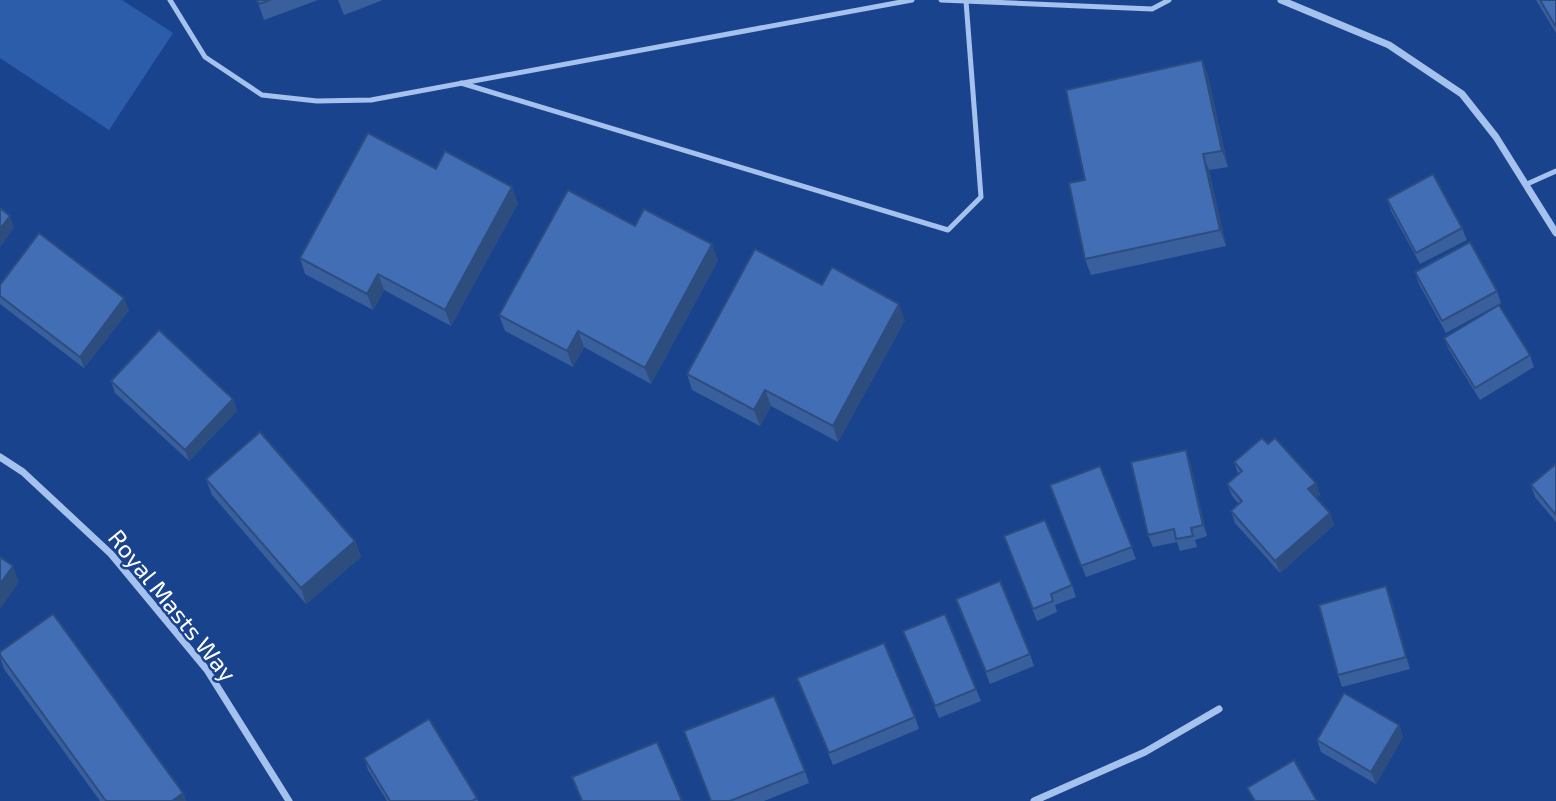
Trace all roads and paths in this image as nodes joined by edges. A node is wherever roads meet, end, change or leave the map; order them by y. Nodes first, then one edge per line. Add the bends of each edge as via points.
1 (170, 0) edge
2 (912, 0) edge
3 (941, 0) edge
4 (1169, 0) edge
5 (1281, 0) edge
6 (966, 1) edge
7 (458, 82) junction
8 (1556, 171) edge
9 (1527, 184) junction
10 (1556, 233) edge
11 (0, 457) edge
12 (1219, 709) dead end
13 (289, 801) edge
14 (1034, 801) edge

1 - 7 lane via 205,57 262,95 371,100
2 - 7 lane
3 - 6 lane
4 - 6 lane via 1152,9
5 - 9 street via 1389,45 1462,94
6 - 7 lane via 981,197 948,230
8 - 9 lane
9 - 10 street
11 - 13 street, Royal Masts Way via 23,472 111,554 207,670
12 - 14 street via 1145,752

